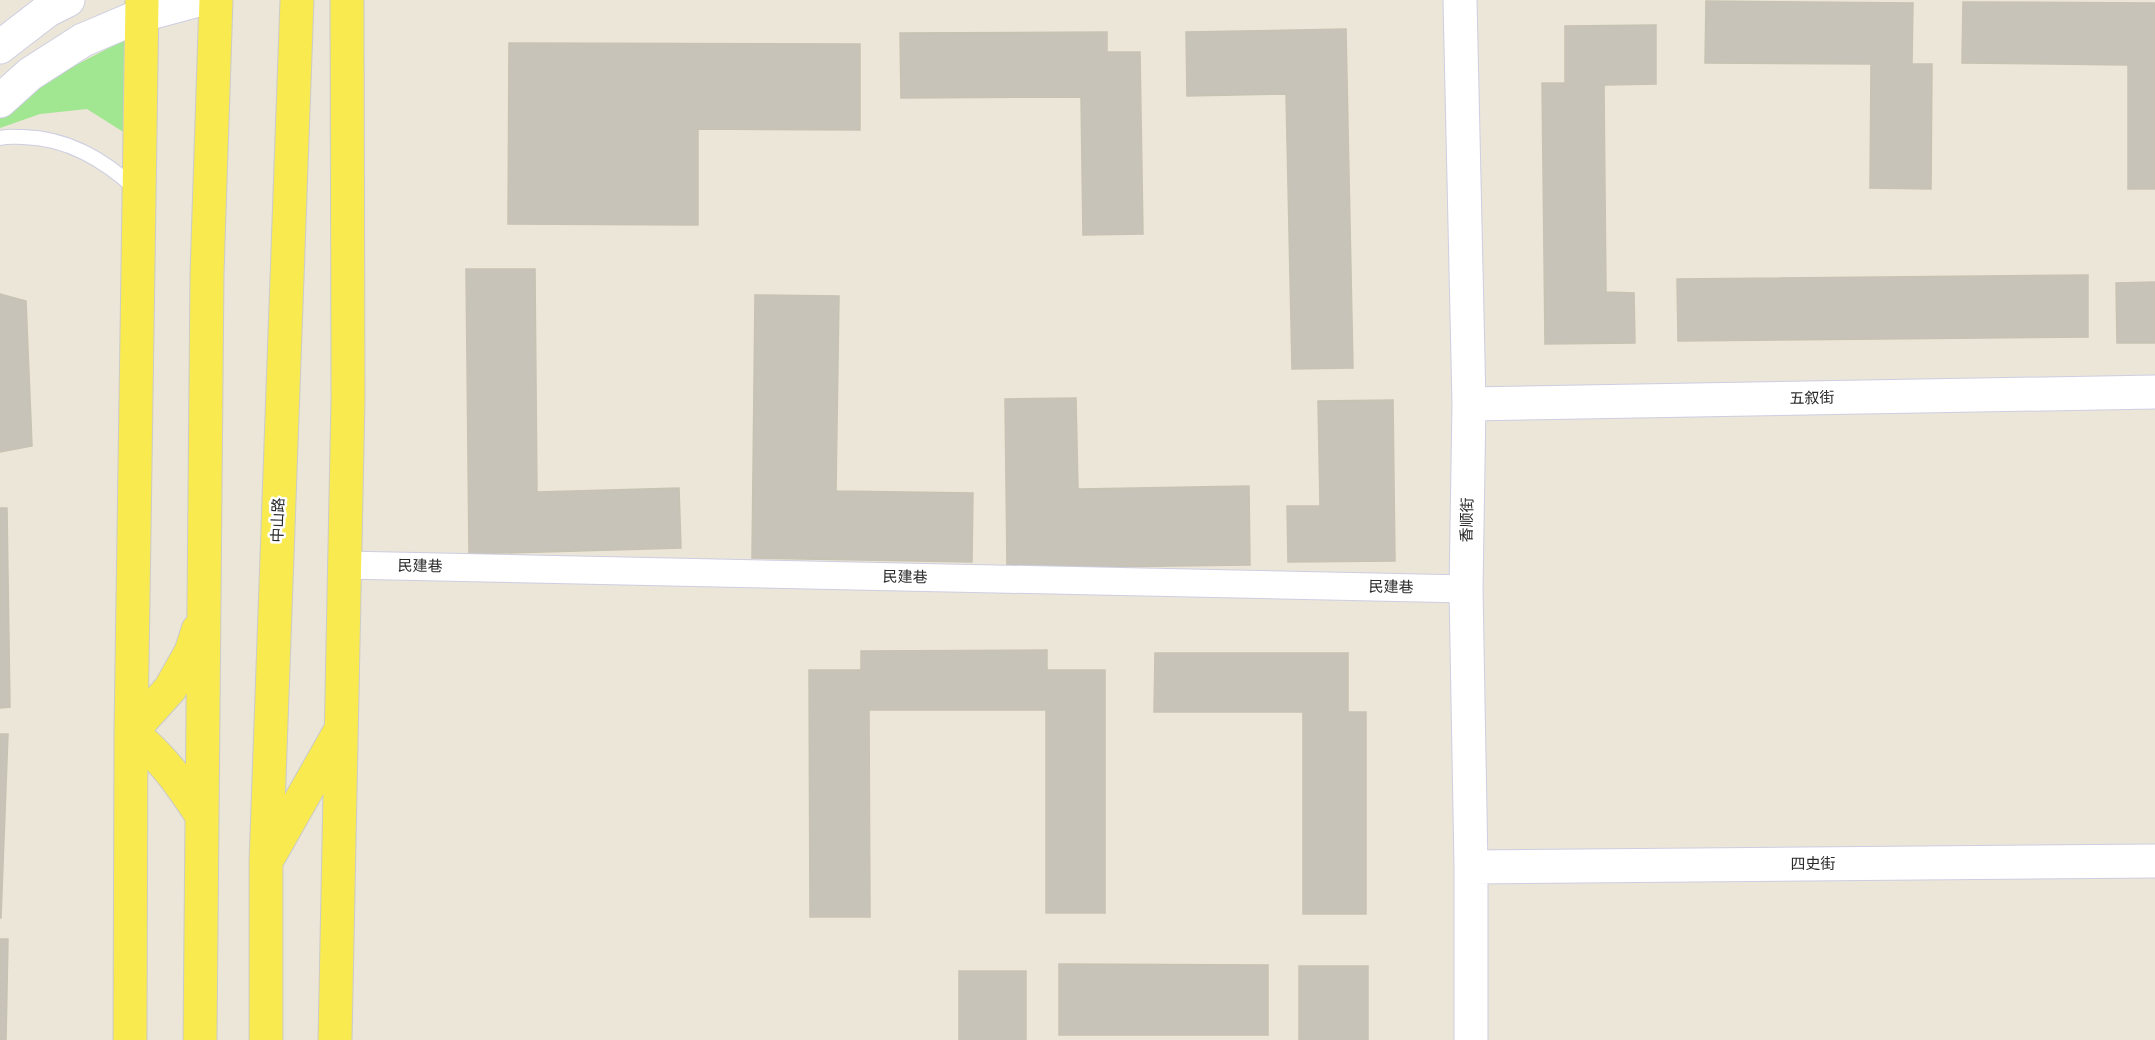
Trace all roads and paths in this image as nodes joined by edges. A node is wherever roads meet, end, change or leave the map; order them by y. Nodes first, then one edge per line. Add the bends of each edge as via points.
1 (68, 0) edge
2 (198, 0) edge
3 (216, 0) edge
4 (297, 0) edge
5 (347, 0) edge
6 (1460, 0) edge
7 (142, 8) edge
8 (0, 47) edge
9 (0, 101) edge
10 (0, 138) edge
11 (138, 191) junction
12 (2155, 392) edge
13 (1469, 404) junction
14 (345, 565) junction
15 (1466, 589) junction
16 (204, 608) junction
17 (341, 729) junction
18 (131, 732) junction
19 (202, 816) junction
20 (2155, 861) edge
21 (266, 862) junction
22 (1472, 867) junction
23 (130, 1040) edge
24 (200, 1040) edge
25 (266, 1040) edge
26 (335, 1040) edge
27 (1471, 1040) edge

1 - 8 street via 48,10
2 - 7 street
3 - 16 main road via 207,274
4 - 21 main road, 中山路
5 - 14 main road
6 - 13 street, 香顺街
7 - 9 street via 30,74
7 - 11 main road
10 - 11 lane via 33,137 82,150 105,163
11 - 18 main road
12 - 13 street, 五叙街
13 - 15 street, 香顺街
14 - 15 street, 民建巷
14 - 17 main road
15 - 22 street, 香顺街
16 - 18 main road via 191,652 170,689
16 - 19 main road
17 - 21 main road
17 - 26 main road
18 - 19 main road via 177,777
18 - 23 main road
19 - 24 main road
20 - 22 street, 四史街
21 - 25 main road, 中山路
22 - 27 street, 香顺街

